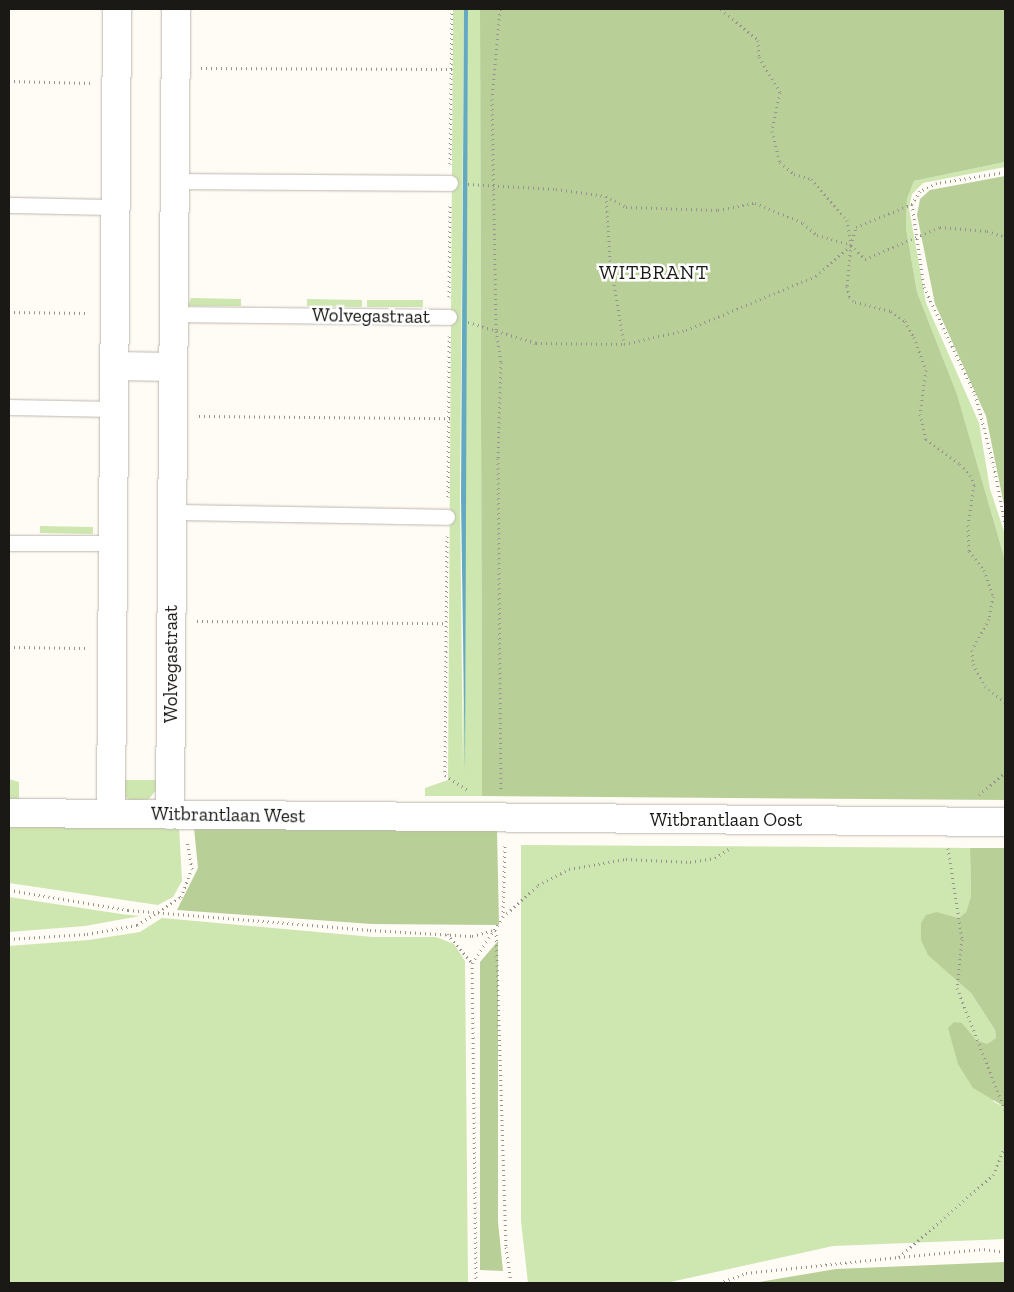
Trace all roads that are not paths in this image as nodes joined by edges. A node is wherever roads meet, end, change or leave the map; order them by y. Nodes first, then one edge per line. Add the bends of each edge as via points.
1 (117, 9) edge
2 (176, 9) edge
3 (175, 181) junction
4 (450, 183) road end
5 (9, 205) edge
6 (114, 207) junction
7 (174, 314) junction
8 (449, 316) road end
9 (114, 366) junction
10 (173, 366) junction
11 (9, 407) edge
12 (114, 409) junction
13 (172, 512) junction
14 (448, 517) road end
15 (9, 542) edge
16 (113, 543) junction
17 (9, 813) edge
18 (111, 813) junction
19 (177, 815) junction
20 (446, 818) joint
21 (1005, 822) edge

1 - 6 street
2 - 3 street, Wolvegastraat
3 - 4 lane
3 - 7 street, Wolvegastraat
5 - 6 lane
6 - 9 street
7 - 8 lane, Wolvegastraat
7 - 10 street, Wolvegastraat
9 - 10 street
9 - 12 street
10 - 13 street, Wolvegastraat
11 - 12 lane
12 - 16 street
13 - 14 lane
13 - 19 street, Wolvegastraat
15 - 16 lane
16 - 18 street
17 - 18 street, Witbrantlaan West
18 - 19 street, Witbrantlaan West
19 - 20 street, Witbrantlaan West
20 - 21 street, Witbrantlaan Oost

